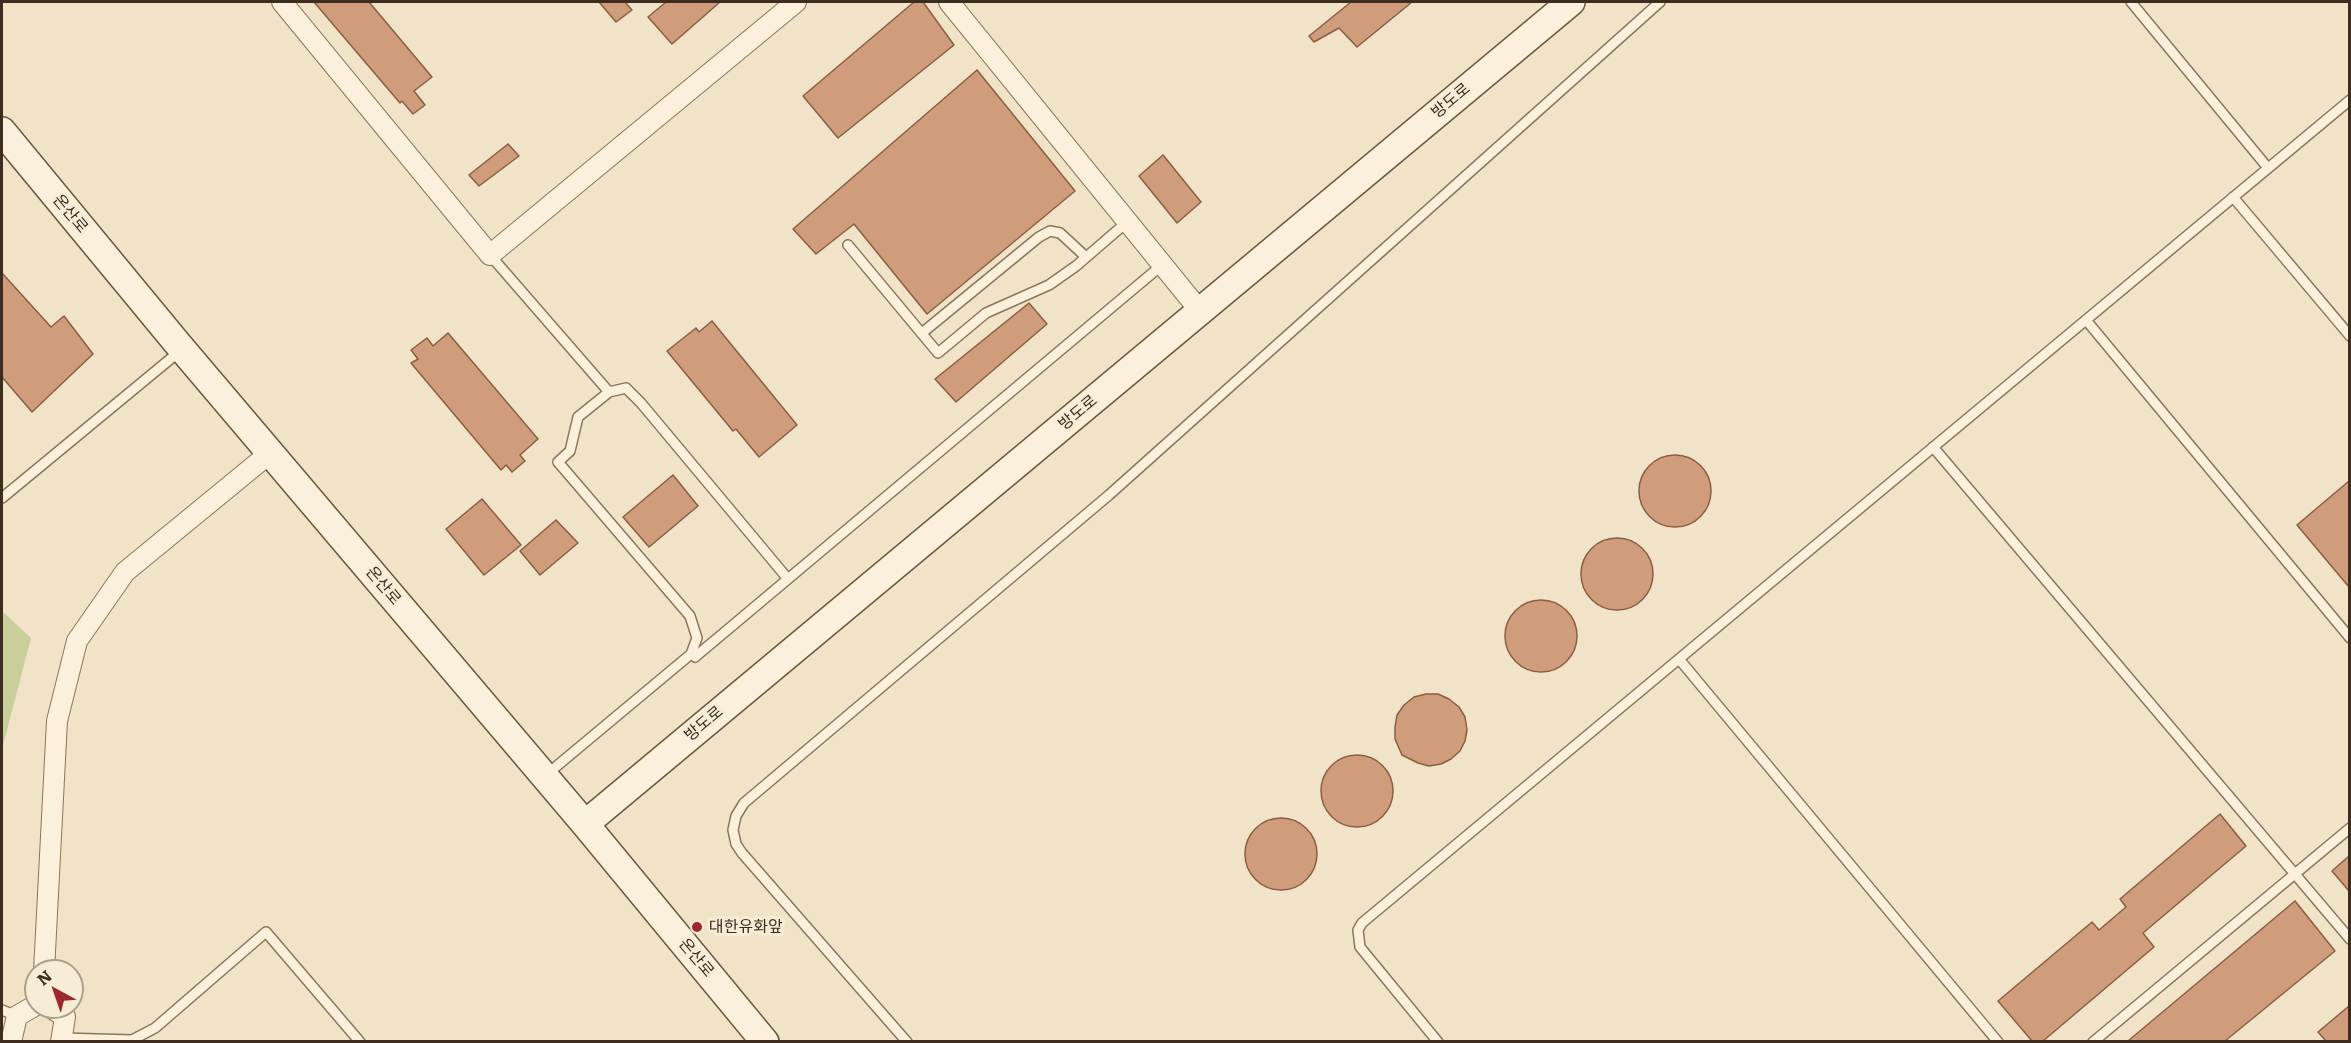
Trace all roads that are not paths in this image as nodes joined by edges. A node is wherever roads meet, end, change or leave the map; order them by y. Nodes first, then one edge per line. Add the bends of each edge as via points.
1 (282, 2) edge
2 (796, 2) edge
3 (949, 2) edge
4 (1570, 2) edge
5 (1660, 2) edge
6 (2132, 2) edge
7 (2349, 100) edge
8 (2, 131) edge
9 (2268, 168) junction
10 (2233, 197) junction
11 (1127, 222) junction
12 (848, 245) dead end
13 (490, 255) junction
14 (1086, 256) junction
15 (1162, 265) junction
16 (1200, 311) junction
17 (2086, 320) junction
18 (922, 333) junction
19 (2349, 336) edge
20 (182, 349) junction
21 (609, 392) junction
22 (1933, 447) junction
23 (270, 453) junction
24 (2, 498) edge
25 (788, 579) junction
26 (2349, 638) edge
27 (691, 654) junction
28 (1678, 659) junction
29 (544, 777) junction
30 (585, 824) junction
31 (2349, 828) edge
32 (2295, 873) junction
33 (2349, 939) edge
34 (45, 959) edge
35 (24, 1009) edge
36 (9, 1013) edge
37 (65, 1019) edge
38 (145, 1038) edge
39 (61, 1040) edge
40 (10, 1041) edge
41 (360, 1041) edge
42 (765, 1041) edge
43 (907, 1041) edge
44 (1438, 1041) edge
45 (1998, 1041) edge
46 (2093, 1041) edge

1 - 13 street
2 - 13 street
3 - 11 street
4 - 16 street, 방도로
5 - 43 lane via 1109,495 744,803 733,830 742,853
6 - 9 lane
7 - 9 lane
8 - 20 street, 온산로
9 - 10 lane
10 - 17 lane
10 - 19 lane
11 - 14 lane
11 - 15 street
12 - 18 lane
13 - 21 lane
14 - 18 lane via 1049,285 986,313 938,353
14 - 18 lane via 1060,233 1050,231
15 - 16 street
15 - 25 lane
16 - 30 street, 방도로
17 - 22 lane
17 - 26 lane
20 - 23 street, 온산로
20 - 24 lane
21 - 25 lane via 626,388 641,403
21 - 27 lane via 578,417 570,452 558,462 690,616 697,638
22 - 28 lane
22 - 32 lane
23 - 29 street, 온산로
23 - 34 street via 125,572 78,641 57,721
25 - 27 lane via 695,657
27 - 29 lane
28 - 44 lane via 1362,923 1358,930 1360,947
28 - 45 lane
29 - 30 street, 온산로
30 - 42 street, 온산로
31 - 32 lane
32 - 33 lane
32 - 46 lane
35 - 36 street
36 - 40 street
37 - 39 street
38 - 39 lane
38 - 41 lane via 266,932

